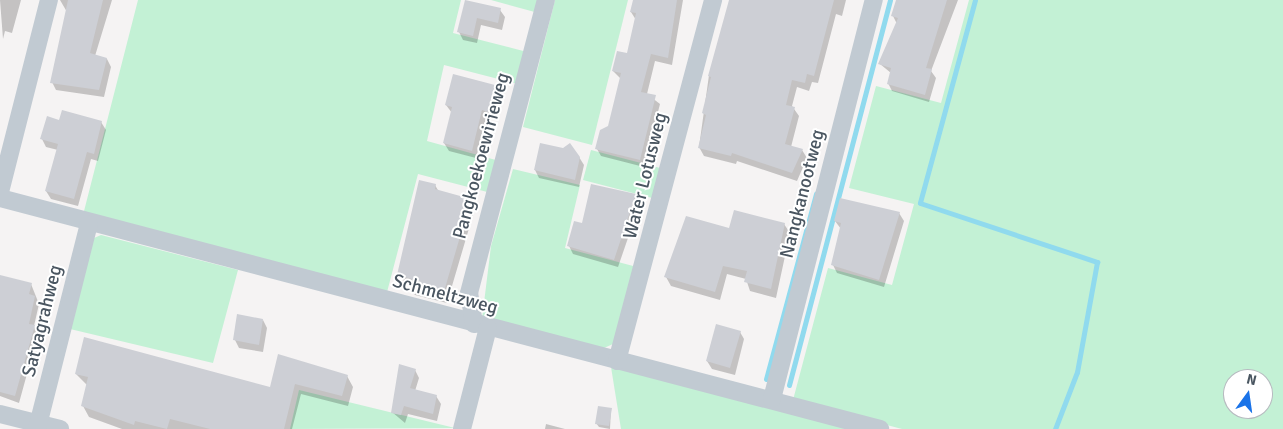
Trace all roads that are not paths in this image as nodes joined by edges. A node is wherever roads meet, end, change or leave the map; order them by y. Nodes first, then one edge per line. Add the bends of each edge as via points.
1 (48, 0) edge
2 (546, 0) edge
3 (713, 0) edge
4 (874, 0) edge
5 (0, 192) edge
6 (0, 198) edge
7 (89, 224) junction
8 (481, 326) junction
9 (617, 361) junction
10 (772, 399) junction
11 (0, 414) edge
12 (38, 426) edge
13 (60, 429) edge
14 (462, 429) edge
15 (880, 429) edge

1 - 5 street
2 - 8 street, Pangkoekoewirieweg via 470,293
3 - 9 street, Water Lotusweg
4 - 10 street, Nangkanootweg
6 - 7 street, Schmeltzweg
7 - 8 street, Schmeltzweg
7 - 12 street, Satyagrahweg
8 - 9 street, Schmeltzweg
8 - 14 street
9 - 10 street, Schmeltzweg
10 - 15 street, Schmeltzweg
11 - 12 street
12 - 13 street

